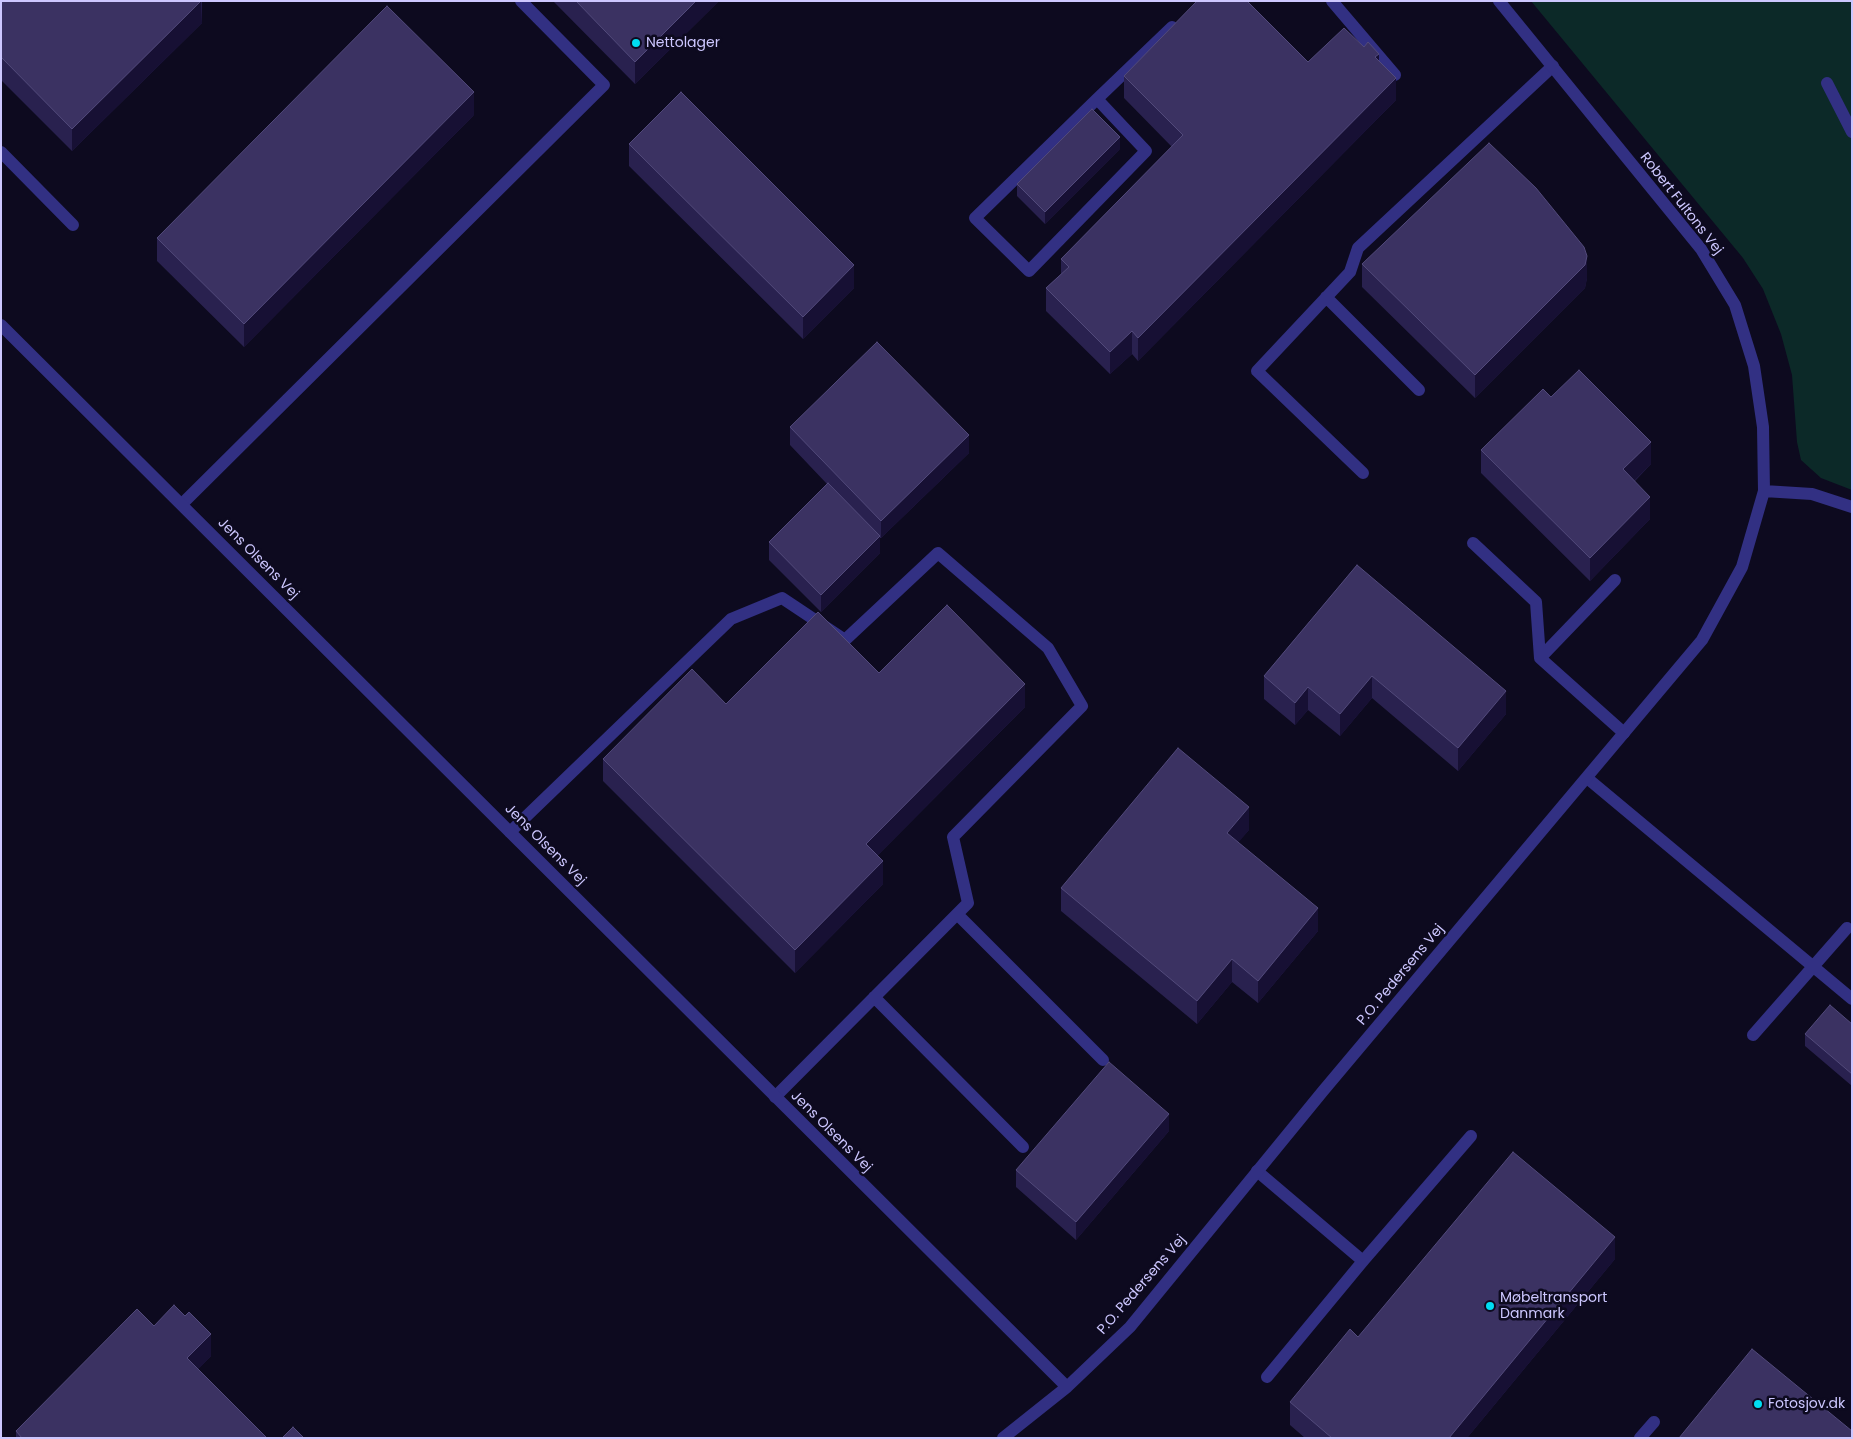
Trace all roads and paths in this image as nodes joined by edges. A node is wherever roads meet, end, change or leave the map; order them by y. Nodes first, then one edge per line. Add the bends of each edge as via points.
1 (520, 1) edge
2 (1332, 1) edge
3 (1499, 1) edge
4 (1179, 21) edge
5 (1553, 66) junction
6 (1395, 75) edge
7 (1827, 83) dead end
8 (1097, 99) junction
9 (1852, 132) edge
10 (1, 152) edge
11 (74, 225) dead end
12 (1326, 297) junction
13 (1, 325) edge
14 (1419, 390) dead end
15 (1362, 473) dead end
16 (1764, 490) junction
17 (182, 504) junction
18 (1852, 507) edge
19 (1473, 543) dead end
20 (1615, 580) dead end
21 (1540, 658) junction
22 (1624, 733) junction
23 (1587, 778) junction
24 (510, 832) junction
25 (957, 914) junction
26 (1847, 928) dead end
27 (1813, 966) junction
28 (874, 997) junction
29 (1852, 999) edge
30 (1754, 1035) dead end
31 (1103, 1060) dead end
32 (775, 1097) junction
33 (1471, 1136) dead end
34 (1023, 1147) dead end
35 (1257, 1171) junction
36 (1363, 1261) junction
37 (1267, 1376) dead end
38 (1066, 1388) junction
39 (1654, 1422) dead end
40 (1003, 1438) edge
41 (1640, 1438) edge

1 - 17 street via 604,86
2 - 6 street
3 - 5 street, Robert Fultons Vej
4 - 8 street
5 - 12 street via 1358,248 1350,272
5 - 16 street, Robert Fultons Vej via 1701,249 1735,305 1754,366 1762,427
7 - 9 street
8 - 8 street via 975,218 1029,271 1146,151
10 - 11 street
12 - 14 street
12 - 15 street via 1257,371
13 - 17 street, Jens Olsens Vej
16 - 18 street via 1812,494
16 - 22 street, P.O. Pedersens Vej via 1742,567 1702,640
17 - 24 street, Jens Olsens Vej
19 - 21 street via 1536,602
20 - 21 street
21 - 22 street
22 - 23 street, P.O. Pedersens Vej
23 - 27 street
23 - 35 street, P.O. Pedersens Vej
24 - 25 street via 731,619 782,598 845,640 938,552 1048,648 1082,706 953,837 968,903
24 - 32 street, Jens Olsens Vej
25 - 28 street
25 - 31 street
26 - 27 street
27 - 29 street
27 - 30 street
28 - 32 street
28 - 34 street
32 - 38 street, Jens Olsens Vej
33 - 36 street
35 - 36 street
35 - 38 street, P.O. Pedersens Vej via 1130,1327
36 - 37 street
38 - 40 street, P.O. Pedersens Vej
39 - 41 street

